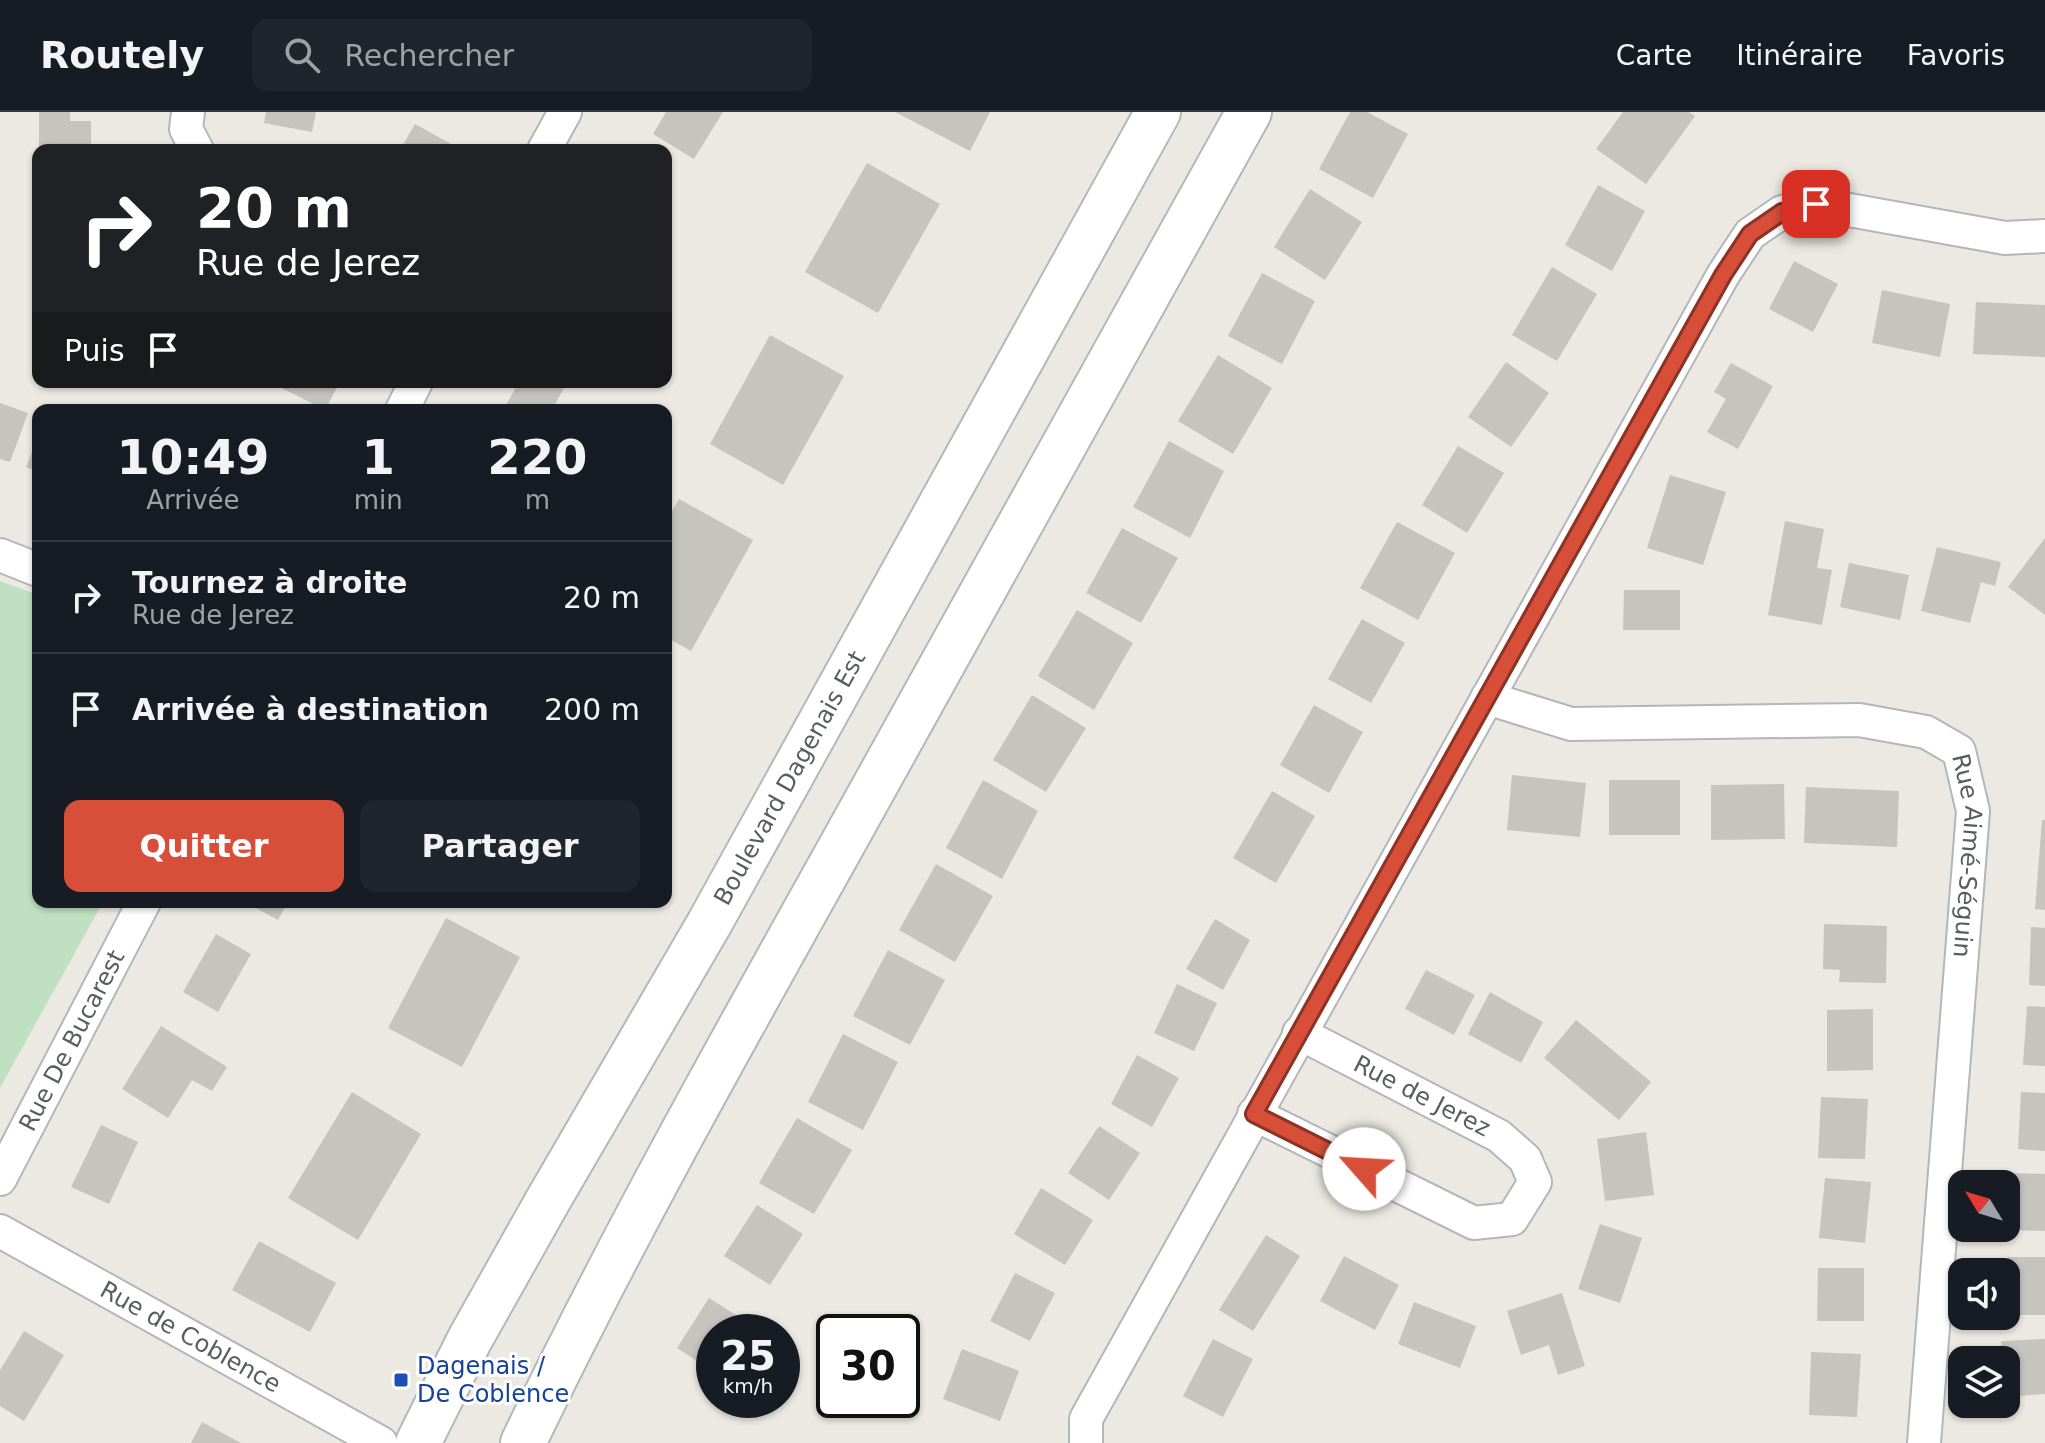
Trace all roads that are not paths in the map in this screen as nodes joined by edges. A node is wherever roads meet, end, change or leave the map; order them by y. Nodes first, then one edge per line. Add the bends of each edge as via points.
1 (188, 112) edge
2 (565, 112) edge
3 (1158, 112) edge
4 (1249, 112) edge
5 (194, 144) edge
6 (547, 144) edge
7 (2045, 236) edge
8 (0, 555) edge
9 (32, 568) edge
10 (1487, 698) junction
11 (141, 908) edge
12 (1299, 1033) junction
13 (1254, 1114) junction
14 (0, 1179) edge
15 (0, 1231) edge
16 (381, 1443) edge
17 (418, 1443) edge
18 (523, 1443) edge
19 (1086, 1443) edge
20 (1924, 1443) edge

1 - 5 street via 186,129
2 - 6 street
3 - 17 main road, Boulevard Dagenais Est via 709,924 470,1339
4 - 18 main road via 689,1122
7 - 10 street via 2005,238 1816,204 1782,212 1750,234
8 - 9 street
10 - 12 street
10 - 20 street, Rue Aimé-Séguin via 1571,724 1859,720 1926,732 1959,751 1973,811
11 - 14 street, Rue De Bucarest
12 - 13 street
12 - 13 street, Rue de Jerez via 1499,1136 1525,1159 1535,1182 1512,1219 1474,1223
13 - 19 street via 1086,1419
15 - 16 street, Rue de Coblence

